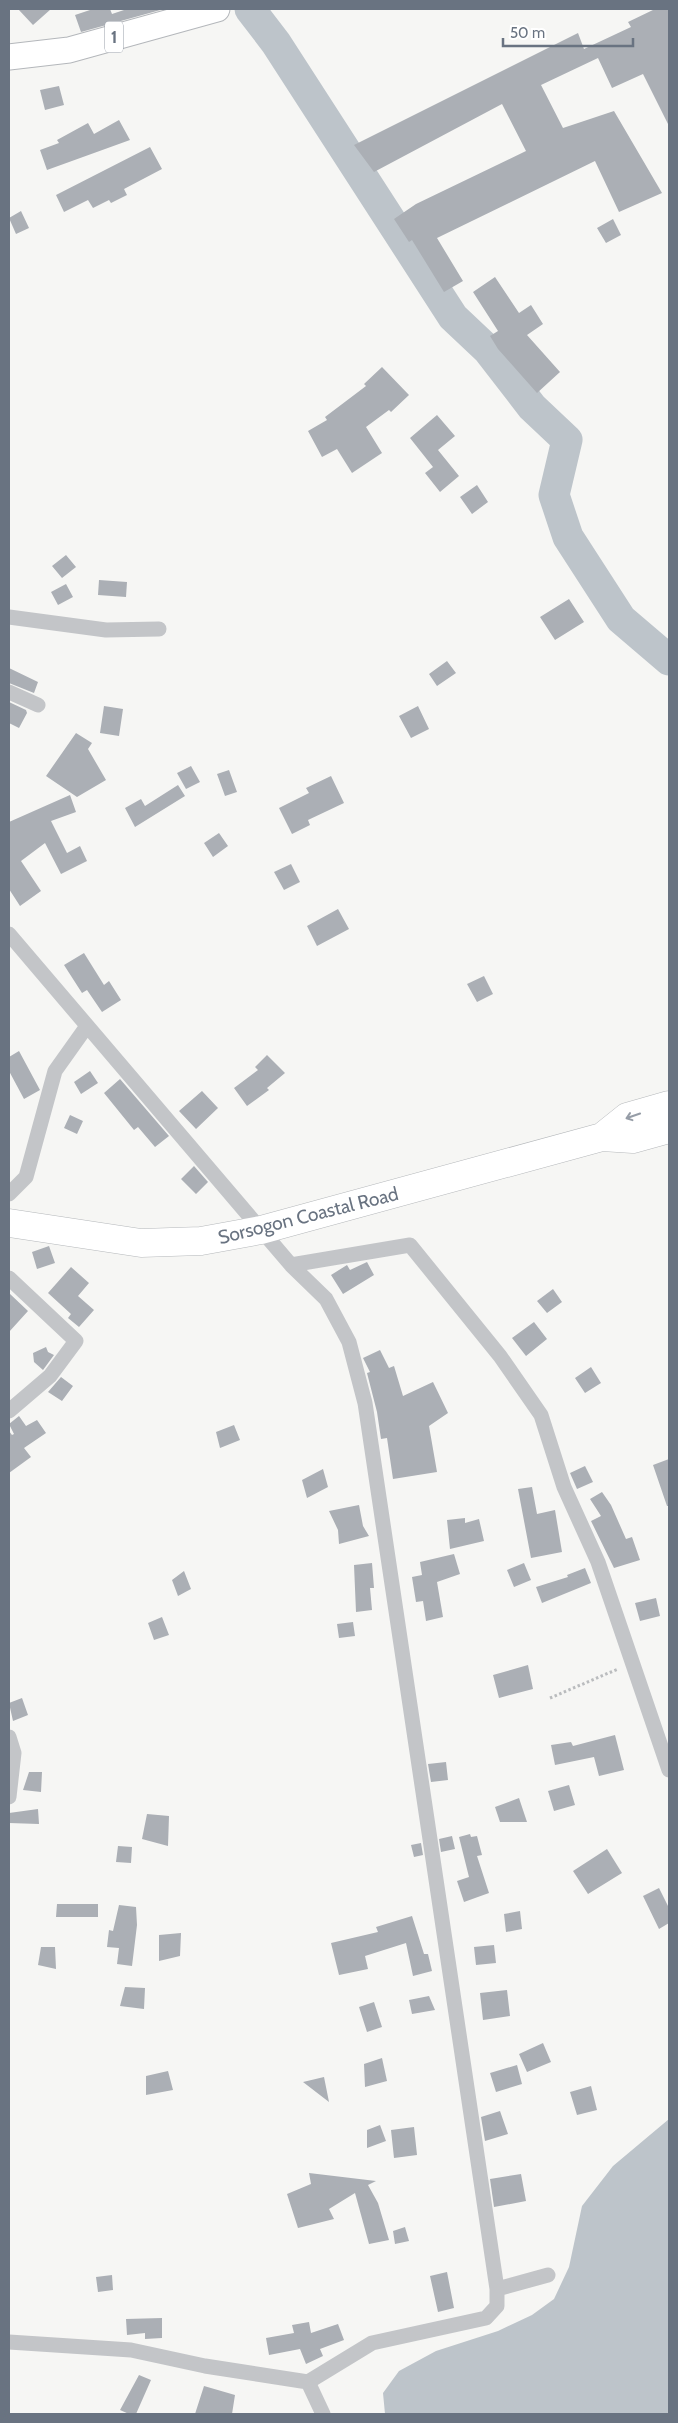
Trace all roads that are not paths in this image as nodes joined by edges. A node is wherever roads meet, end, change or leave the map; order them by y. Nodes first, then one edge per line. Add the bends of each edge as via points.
1 (217, 9) edge
2 (9, 57) edge
3 (9, 616) edge
4 (159, 629) dead end
5 (9, 692) edge
6 (38, 705) dead end
7 (9, 934) edge
8 (87, 1026) junction
9 (669, 1106) edge
10 (669, 1129) edge
11 (602, 1136) junction
12 (9, 1194) edge
13 (9, 1223) edge
14 (261, 1230) junction
15 (291, 1265) junction
16 (9, 1278) edge
17 (9, 1411) edge
18 (9, 1737) edge
19 (669, 1770) edge
20 (9, 1797) edge
21 (548, 2275) dead end
22 (497, 2288) junction
23 (9, 2342) edge
24 (308, 2382) junction
25 (323, 2414) edge

1 - 2 main road, 1 via 69,50
3 - 4 street via 106,630
5 - 6 street
7 - 8 street
8 - 12 street via 55,1070 26,1178
8 - 14 street
9 -> 11 highway, Sorsogon Coastal Road via 627,1117
10 - 11 highway, Sorsogon Coastal Road via 633,1139
11 - 14 highway, Sorsogon Coastal Road
13 - 14 highway, Sorsogon Coastal Road via 141,1243 201,1241
14 - 15 street
15 - 19 street via 410,1245 500,1356 541,1415 564,1487 598,1562
15 - 22 street via 326,1300 349,1342 365,1402
16 - 17 street via 76,1341 50,1376
18 - 20 street via 14,1753
21 - 22 street
22 - 24 street via 497,2306 486,2318 372,2343
23 - 24 street via 131,2350 205,2366
24 - 25 street

